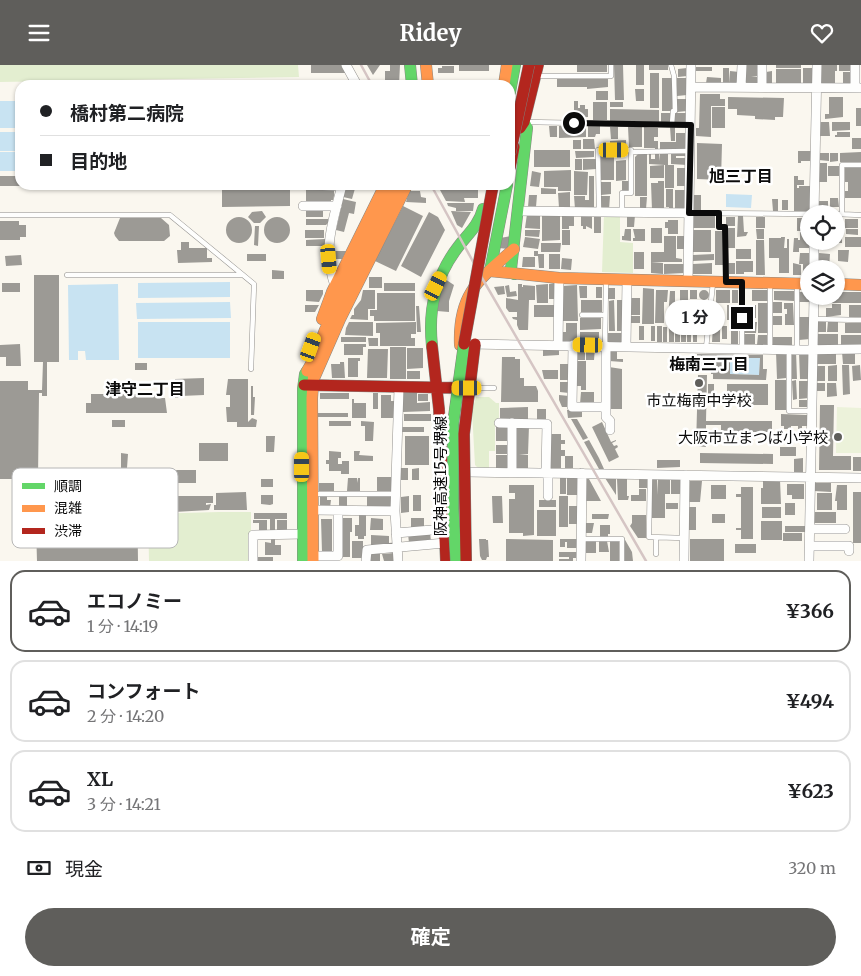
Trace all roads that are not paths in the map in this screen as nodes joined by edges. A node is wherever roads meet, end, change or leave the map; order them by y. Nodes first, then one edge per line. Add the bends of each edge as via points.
1 (346, 65) edge
2 (410, 65) edge
3 (418, 65) edge
4 (426, 65) edge
5 (507, 65) edge
6 (515, 65) edge
7 (527, 65) edge
8 (611, 65) edge
9 (670, 65) edge
10 (691, 65) edge
11 (742, 65) edge
12 (762, 65) edge
13 (817, 65) edge
14 (855, 65) edge
15 (537, 70) edge
16 (354, 80) edge
17 (412, 80) edge
18 (419, 80) edge
19 (428, 80) edge
20 (505, 80) edge
21 (512, 80) edge
22 (691, 87) junction
23 (741, 87) junction
24 (762, 87) junction
25 (858, 88) edge
26 (818, 89) junction
27 (515, 122) edge
28 (524, 122) junction
29 (515, 124) edge
30 (672, 124) junction
31 (691, 125) junction
32 (515, 128) edge
33 (515, 143) edge
34 (690, 151) junction
35 (631, 152) junction
36 (861, 165) edge
37 (341, 190) edge
38 (383, 190) edge
39 (393, 190) edge
40 (404, 190) edge
41 (487, 190) edge
42 (492, 190) edge
43 (504, 190) edge
44 (504, 190) edge
45 (814, 205) edge
46 (840, 205) edge
47 (303, 206) dead end
48 (337, 206) junction
49 (518, 211) junction
50 (598, 212) junction
51 (622, 213) junction
52 (689, 213) junction
53 (719, 213) junction
54 (800, 214) edge
55 (845, 214) edge
56 (0, 215) edge
57 (861, 215) edge
58 (514, 249) junction
59 (490, 271) junction
60 (514, 274) junction
61 (67, 275) dead end
62 (243, 275) junction
63 (559, 278) junction
64 (606, 279) junction
65 (627, 280) junction
66 (688, 281) junction
67 (714, 282) junction
68 (726, 282) junction
69 (742, 282) junction
70 (770, 283) junction
71 (796, 283) junction
72 (800, 283) edge
73 (845, 284) edge
74 (861, 285) edge
75 (335, 286) junction
76 (814, 305) edge
77 (691, 313) dead end
78 (710, 314) junction
79 (582, 315) dead end
80 (605, 315) junction
81 (813, 319) junction
82 (861, 320) edge
83 (460, 344) junction
84 (558, 345) junction
85 (572, 345) junction
86 (605, 346) junction
87 (626, 346) junction
88 (706, 348) junction
89 (742, 349) junction
90 (770, 349) junction
91 (813, 349) junction
92 (861, 349) edge
93 (793, 350) junction
94 (251, 369) dead end
95 (309, 381) junction
96 (399, 388) junction
97 (437, 388) junction
98 (467, 388) junction
99 (494, 388) dead end
100 (606, 407) junction
101 (812, 411) junction
102 (499, 423) dead end
103 (512, 423) junction
104 (610, 430) dead end
105 (467, 472) junction
106 (512, 472) junction
107 (547, 473) junction
108 (582, 473) junction
109 (650, 475) junction
110 (685, 475) junction
111 (811, 477) junction
112 (861, 478) edge
113 (313, 494) junction
114 (396, 494) junction
115 (548, 496) dead end
116 (313, 510) junction
117 (338, 511) junction
118 (395, 511) junction
119 (444, 529) junction
120 (810, 529) junction
121 (845, 529) dead end
122 (396, 533) junction
123 (303, 534) junction
124 (656, 537) junction
125 (684, 538) junction
126 (581, 539) junction
127 (445, 543) junction
128 (810, 546) junction
129 (397, 547) junction
130 (849, 551) dead end
131 (656, 554) dead end
132 (310, 559) edge
133 (253, 561) edge
134 (366, 561) edge
135 (398, 561) edge
136 (446, 561) edge
137 (456, 561) edge
138 (466, 561) edge
139 (470, 561) edge
140 (581, 561) edge
141 (622, 561) edge
142 (684, 561) edge
143 (809, 561) edge

1 - 16 street
2 - 17 main road
3 - 18 main road
4 - 19 main road
5 - 20 main road
6 - 21 main road
7 - 29 main road, bridge
7 - 32 main road, bridge
8 - 15 lane via 611,76
9 - 30 lane via 674,76
10 - 22 street
11 - 23 street
12 - 24 street
13 - 26 street
14 - 25 street
15 - 28 main road
22 - 23 street
22 - 31 street
23 - 24 street
24 - 26 street
25 - 26 street
26 - 45 street
27 - 28 street
28 - 30 lane
28 - 33 main road
28 - 49 main road via 527,128
30 - 31 lane
31 - 34 street
34 - 35 lane
34 - 52 street
35 - 50 lane via 598,150
35 - 51 lane via 631,193 622,193
36 - 46 lane via 842,165
37 - 48 street
38 - 75 main road
39 - 95 main road via 318,344
40 - 95 main road
41 - 97 main road via 482,216 448,261 433,295 431,323
42 - 137 main road, 阪神高速15号堺線, bridge via 453,424
43 - 59 main road
44 - 138 main road, 阪神高速15号堺線, bridge via 466,407
47 - 48 street
48 - 75 street via 328,245 330,273
49 - 50 street
49 - 58 main road
50 - 51 street
51 - 52 street
52 - 53 lane
52 - 66 street
53 - 54 lane
53 - 68 lane via 719,227 725,227
55 - 57 lane
56 - 62 lane via 170,215
58 - 59 main road
58 - 60 main road via 511,269
59 - 60 main road
59 - 83 main road via 463,305 458,329
60 - 63 main road
61 - 62 lane
62 - 94 lane via 254,284
63 - 64 main road
63 - 84 street
64 - 65 main road
64 - 80 lane
65 - 66 main road
65 - 87 street
66 - 67 main road
67 - 68 main road
67 - 78 lane
68 - 69 main road
69 - 70 main road
69 - 89 lane
70 - 71 main road
70 - 90 lane
71 - 72 main road
71 - 93 lane
73 - 74 main road
75 - 95 main road via 311,347
76 - 81 street
77 - 78 lane
78 - 88 lane
79 - 80 lane
80 - 86 lane
81 - 82 lane
81 - 91 street
83 - 84 street
83 - 98 main road
84 - 85 street
85 - 86 street
85 - 100 street via 572,407
86 - 87 street
86 - 100 street
87 - 88 street
88 - 89 street
89 - 90 street
90 - 93 street
91 - 92 street
91 - 93 street
91 - 101 street
93 - 101 lane via 789,411
95 - 96 main road
95 - 113 main road
95 - 123 main road
96 - 97 main road
96 - 114 street
97 - 98 main road
97 - 119 main road
98 - 99 lane
98 - 105 main road
100 - 104 street
101 - 111 street
102 - 103 street
103 - 106 street
103 - 107 street via 547,424
105 - 106 street
105 - 139 main road
106 - 107 street
107 - 108 street
107 - 115 street
108 - 109 street
108 - 126 street
109 - 110 street
109 - 124 lane via 649,537
110 - 111 street
110 - 125 street
111 - 112 street
111 - 120 street
113 - 114 lane
113 - 116 main road
114 - 118 street
116 - 117 street
116 - 132 main road
117 - 118 street
117 - 132 street via 338,556
118 - 122 street
119 - 122 street
119 - 127 main road
120 - 121 street
120 - 128 street
122 - 129 street
123 - 132 main road
123 - 133 street via 253,535
124 - 125 lane
124 - 131 lane
125 - 142 street
126 - 140 street
126 - 141 lane via 622,539
127 - 129 street
127 - 136 main road
128 - 130 street via 849,546
128 - 143 street
129 - 134 street via 366,550
129 - 135 street

